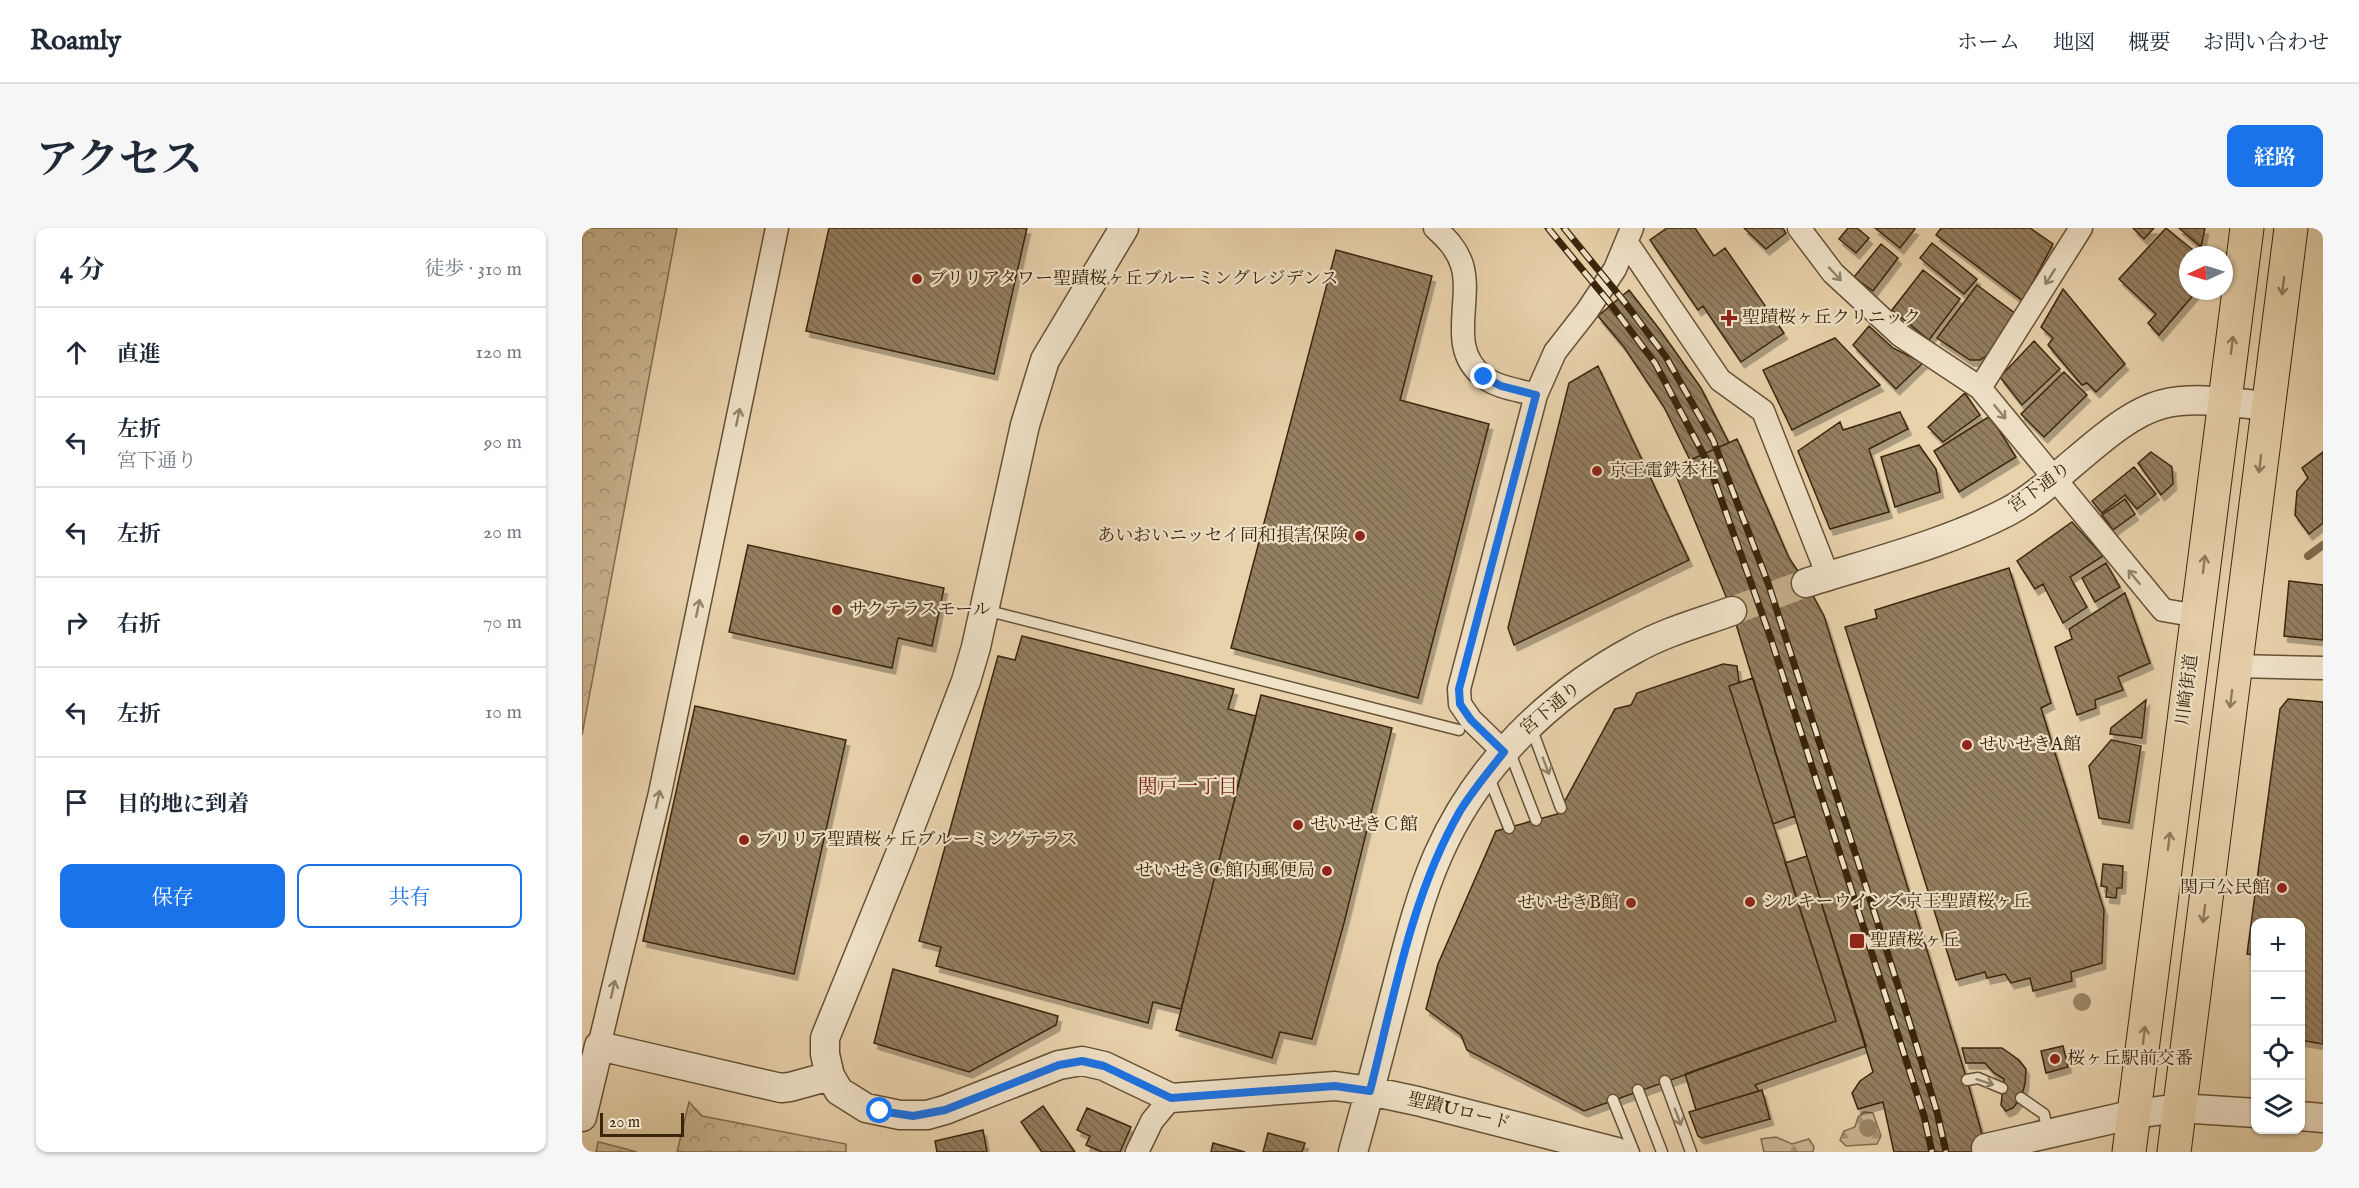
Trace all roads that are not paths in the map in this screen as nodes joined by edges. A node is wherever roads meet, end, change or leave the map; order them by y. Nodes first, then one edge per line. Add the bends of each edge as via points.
1 (777, 228) edge
2 (1124, 228) edge
3 (1436, 228) edge
4 (1799, 228) edge
5 (2081, 228) edge
6 (2247, 228) edge
7 (2291, 228) edge
8 (1630, 235) edge
9 (1980, 388) junction
10 (1536, 395) junction
11 (2225, 403) junction
12 (2267, 406) junction
13 (2055, 479) junction
14 (1817, 580) joint
15 (984, 609) junction
16 (1732, 611) tunnel mouth
17 (2198, 616) junction
18 (2235, 666) junction
19 (2323, 668) edge
20 (1530, 724) junction
21 (1459, 730) dead end
22 (1500, 757) junction
23 (1561, 808) dead end
24 (1536, 820) dead end
25 (1509, 828) dead end
26 (599, 1046) junction
27 (830, 1076) junction
28 (1967, 1080) dead end
29 (1665, 1081) dead end
30 (2002, 1088) dead end
31 (1638, 1090) dead end
32 (1370, 1091) junction
33 (1171, 1098) junction
34 (2021, 1098) dead end
35 (1613, 1100) dead end
36 (2179, 1108) junction
37 (2134, 1113) junction
38 (2251, 1113) edge
39 (2305, 1116) edge
40 (582, 1117) edge
41 (2323, 1118) edge
42 (2048, 1134) junction
43 (1986, 1148) dead end
44 (1137, 1152) edge
45 (1353, 1152) edge
46 (1617, 1152) edge
47 (1634, 1152) edge
48 (1662, 1152) edge
49 (1691, 1152) edge
50 (2129, 1152) edge
51 (2174, 1152) edge

26 -> 1 street via 660,793
2 - 15 street via 1046,360 1025,425
3 - 10 street via 1452,244 1462,265 1462,327 1472,364 1484,377 1501,386
4 -> 9 street via 1833,273 1900,335
5 -> 9 street
11 -> 6 main road, 川崎街道
7 -> 12 main road
8 - 10 street via 1599,294 1555,352
8 - 14 street via 1720,380 1763,411
9 -> 13 street
10 - 22 street via 1459,689 1460,704
11 - 12 street, 宮下通り
11 - 13 street, 宮下通り via 2184,400 2144,411
17 -> 11 main road, 川崎街道
12 -> 18 main road
13 - 14 street, 宮下通り via 2010,511 1970,530
17 -> 13 street via 2163,610
15 - 21 lane
15 - 27 street via 966,681 825,1038
16 - 20 street, 宮下通り via 1636,648 1562,696
37 -> 17 main road, 川崎街道
18 - 19 street
18 -> 36 main road
20 - 22 street, 宮下通り
20 -> 23 lane
22 - 24 lane
22 - 25 lane
22 - 32 street, 宮下通り via 1461,810 1434,867 1414,921
26 - 27 street via 781,1088
26 - 40 street
27 - 33 street via 839,1090 867,1108 913,1116 945,1110 1059,1065 1082,1061 1104,1066
28 -> 30 lane via 1978,1078
29 -> 49 lane
31 - 48 lane
32 - 33 street, 聖蹟Uロード via 1335,1086
32 - 45 street, 宮下通り
32 - 46 street, 聖蹟Uロード
33 - 44 street via 1152,1121
34 - 42 lane via 2044,1114
35 - 47 lane
36 - 37 street
36 - 38 street
36 - 51 main road
37 - 42 street
37 - 50 main road, 川崎街道
39 - 41 street
42 - 43 street

